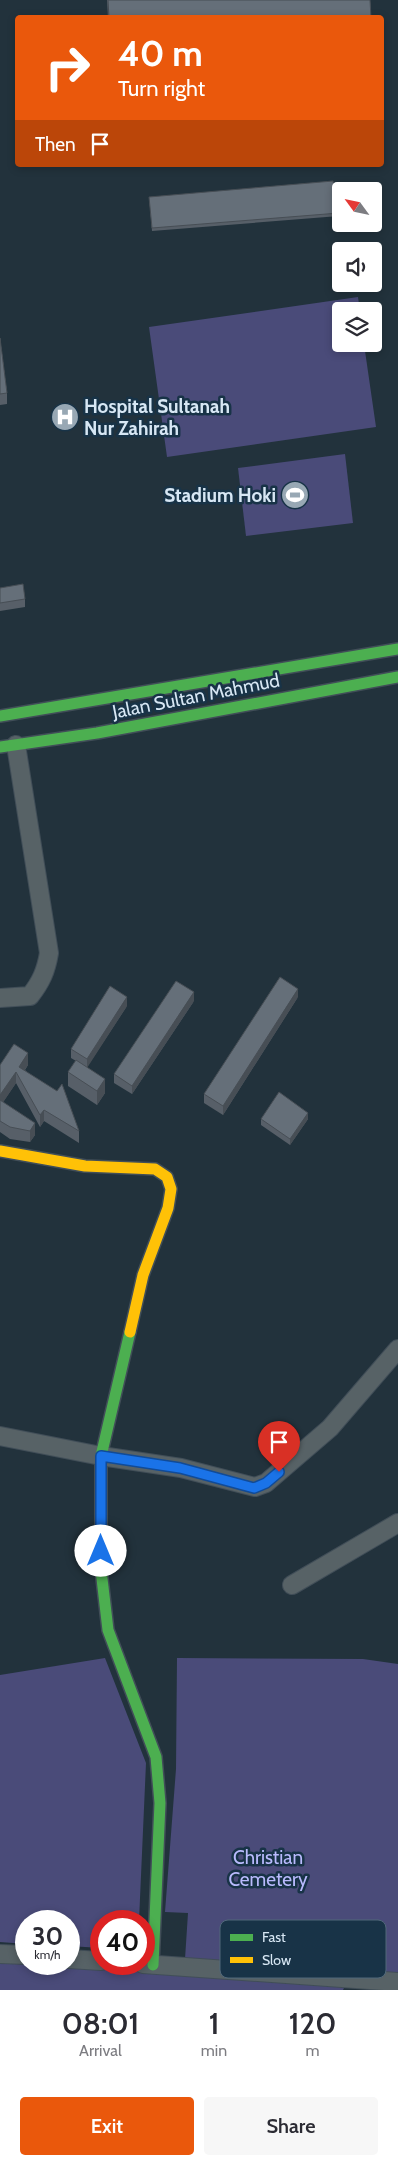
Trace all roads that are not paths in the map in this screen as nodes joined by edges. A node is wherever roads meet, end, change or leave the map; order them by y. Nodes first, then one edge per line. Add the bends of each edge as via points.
1 (398, 648) edge
2 (398, 677) edge
3 (0, 716) edge
4 (8, 746) edge
5 (0, 998) edge
6 (0, 1151) edge
7 (398, 1349) edge
8 (0, 1436) edge
9 (101, 1456) junction
10 (398, 1523) edge
11 (292, 1585) dead end
12 (152, 1910) edge
13 (0, 1954) edge
14 (15, 1955) edge
15 (155, 1965) edge
16 (220, 1969) edge
17 (342, 1978) edge
18 (398, 1982) edge

1 - 3 street, Jalan Sultan Mahmud
2 - 4 street, Jalan Sultan Mahmud
4 - 5 street via 49,952 42,981 30,996
6 - 9 street via 85,1166 155,1169 167,1177 171,1190 168,1208 143,1275
7 - 9 street via 330,1428 266,1483 254,1488 180,1468
8 - 9 street
9 - 12 street via 101,1570 108,1630 156,1757 160,1803
10 - 11 street
13 - 14 street
15 - 16 street
17 - 18 street

